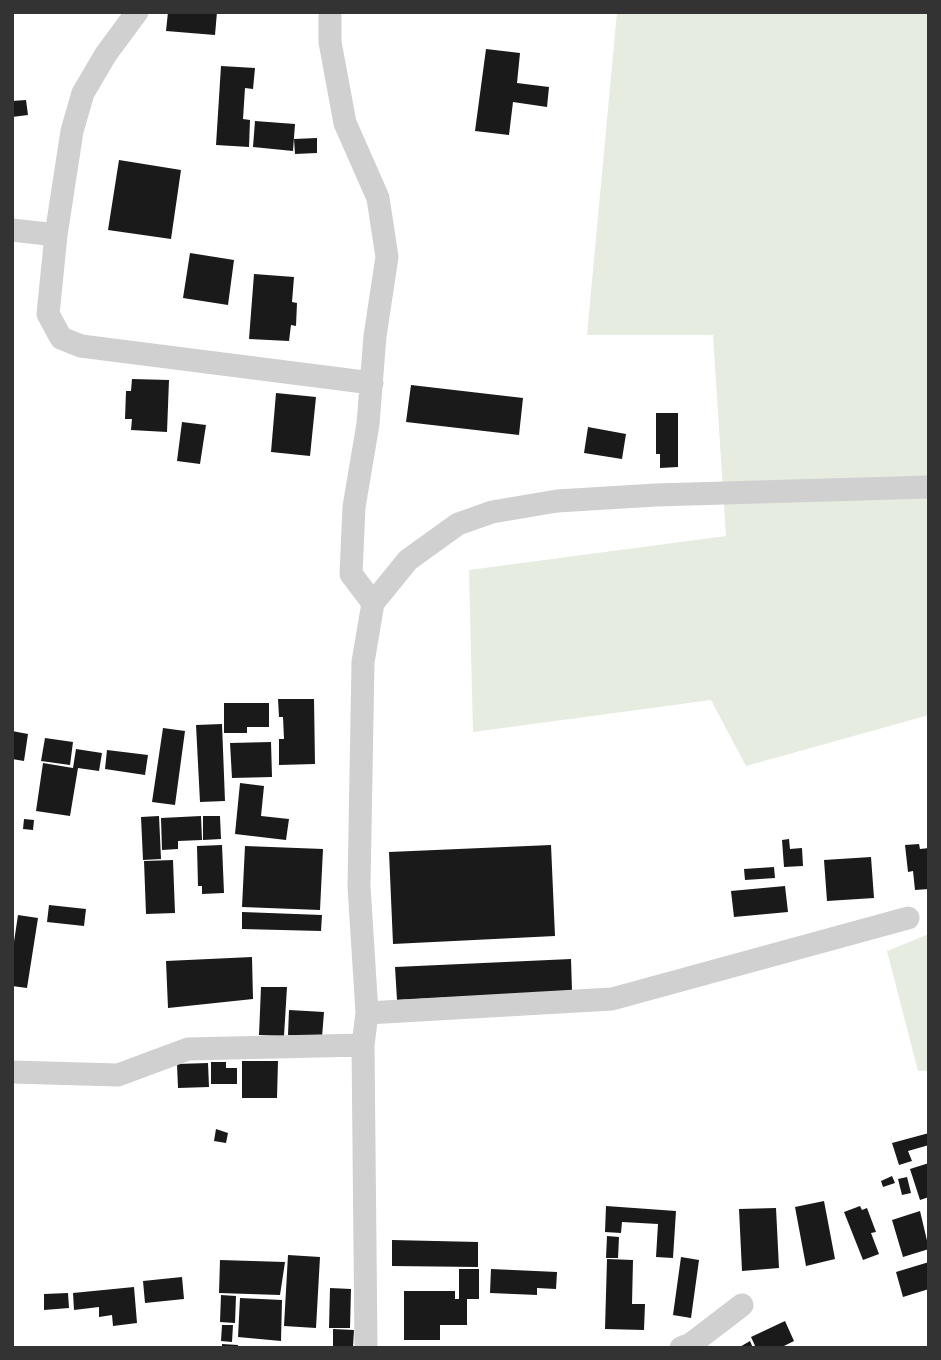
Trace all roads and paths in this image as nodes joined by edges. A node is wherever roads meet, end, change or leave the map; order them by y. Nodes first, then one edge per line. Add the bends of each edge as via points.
1 (137, 12) edge
2 (330, 12) edge
3 (12, 230) edge
4 (56, 235) junction
5 (372, 383) junction
6 (929, 487) edge
7 (373, 604) junction
8 (908, 918) dead end
9 (367, 1013) junction
10 (363, 1045) junction
11 (12, 1073) edge
12 (742, 1305) dead end
13 (366, 1348) edge
14 (681, 1348) edge

1 - 4 street via 83,93 72,131
2 - 5 street via 330,42 345,123 378,198 387,257
3 - 4 street
4 - 5 street via 48,314 61,338 80,346
5 - 7 street via 354,506 351,574
6 - 7 street via 631,496 492,512 458,524 408,561
7 - 9 street via 363,663 359,858
8 - 9 street via 612,999
9 - 10 street
10 - 11 street via 188,1049 118,1075
10 - 13 street
12 - 14 street

